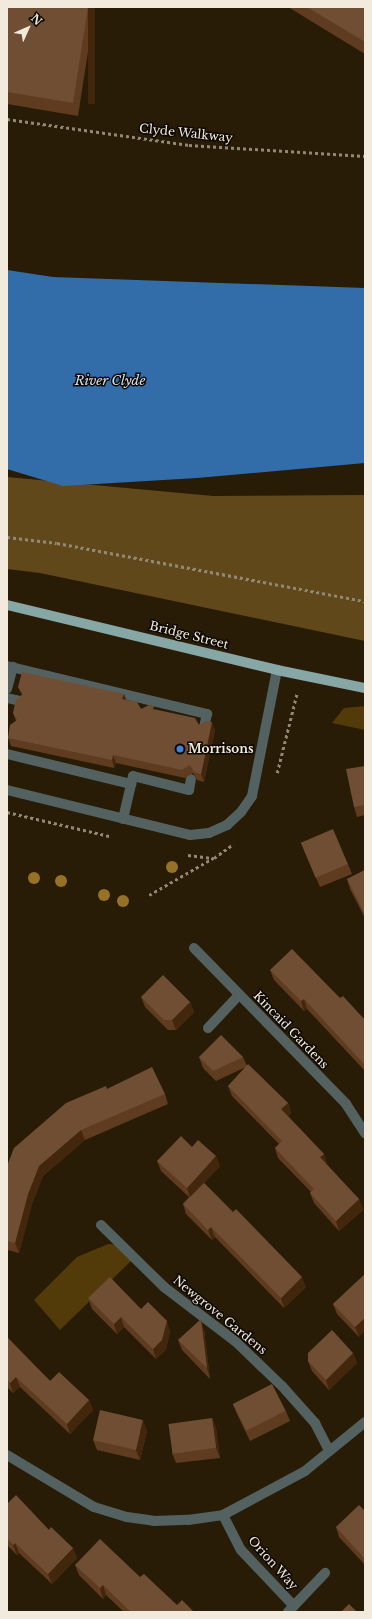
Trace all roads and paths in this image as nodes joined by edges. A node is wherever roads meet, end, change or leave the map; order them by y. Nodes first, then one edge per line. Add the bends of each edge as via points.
1 (7, 119) edge
2 (365, 156) edge
3 (7, 536) edge
4 (365, 602) edge
5 (7, 605) edge
6 (10, 666) edge
7 (277, 670) junction
8 (365, 688) edge
9 (7, 689) edge
10 (7, 698) edge
11 (149, 700) junction
12 (20, 701) edge
13 (146, 711) edge
14 (204, 727) edge
15 (7, 754) edge
16 (133, 776) junction
17 (191, 779) edge
18 (7, 790) edge
19 (123, 819) junction
20 (214, 858) dead end
21 (149, 895) dead end
22 (194, 948) dead end
23 (239, 995) junction
24 (208, 1028) dead end
25 (365, 1133) edge
26 (101, 1225) dead end
27 (365, 1422) edge
28 (329, 1450) junction
29 (7, 1455) edge
30 (224, 1514) junction
31 (325, 1573) dead end
32 (291, 1609) edge

1 - 2 path, Clyde Walkway via 189,145
3 - 4 path via 57,543
5 - 7 main road, Bridge Street
6 - 9 street
6 - 11 street
7 - 8 main road, Bridge Street
7 - 19 street via 252,796 241,812 226,825 209,833 190,835
10 - 12 street
11 - 13 street
11 - 14 street via 207,714
15 - 16 street
16 - 17 street via 188,790
16 - 19 street
18 - 19 street
20 - 21 path
22 - 23 street, Kincaid Gardens
23 - 24 street
23 - 25 street, Kincaid Gardens via 346,1104
26 - 28 street, Newgrove Gardens via 164,1287 235,1341 282,1386 315,1423
27 - 28 street
28 - 30 street via 305,1471
29 - 30 street via 94,1507 127,1517 154,1521
30 - 32 street, Orion Way via 241,1550
31 - 32 street

